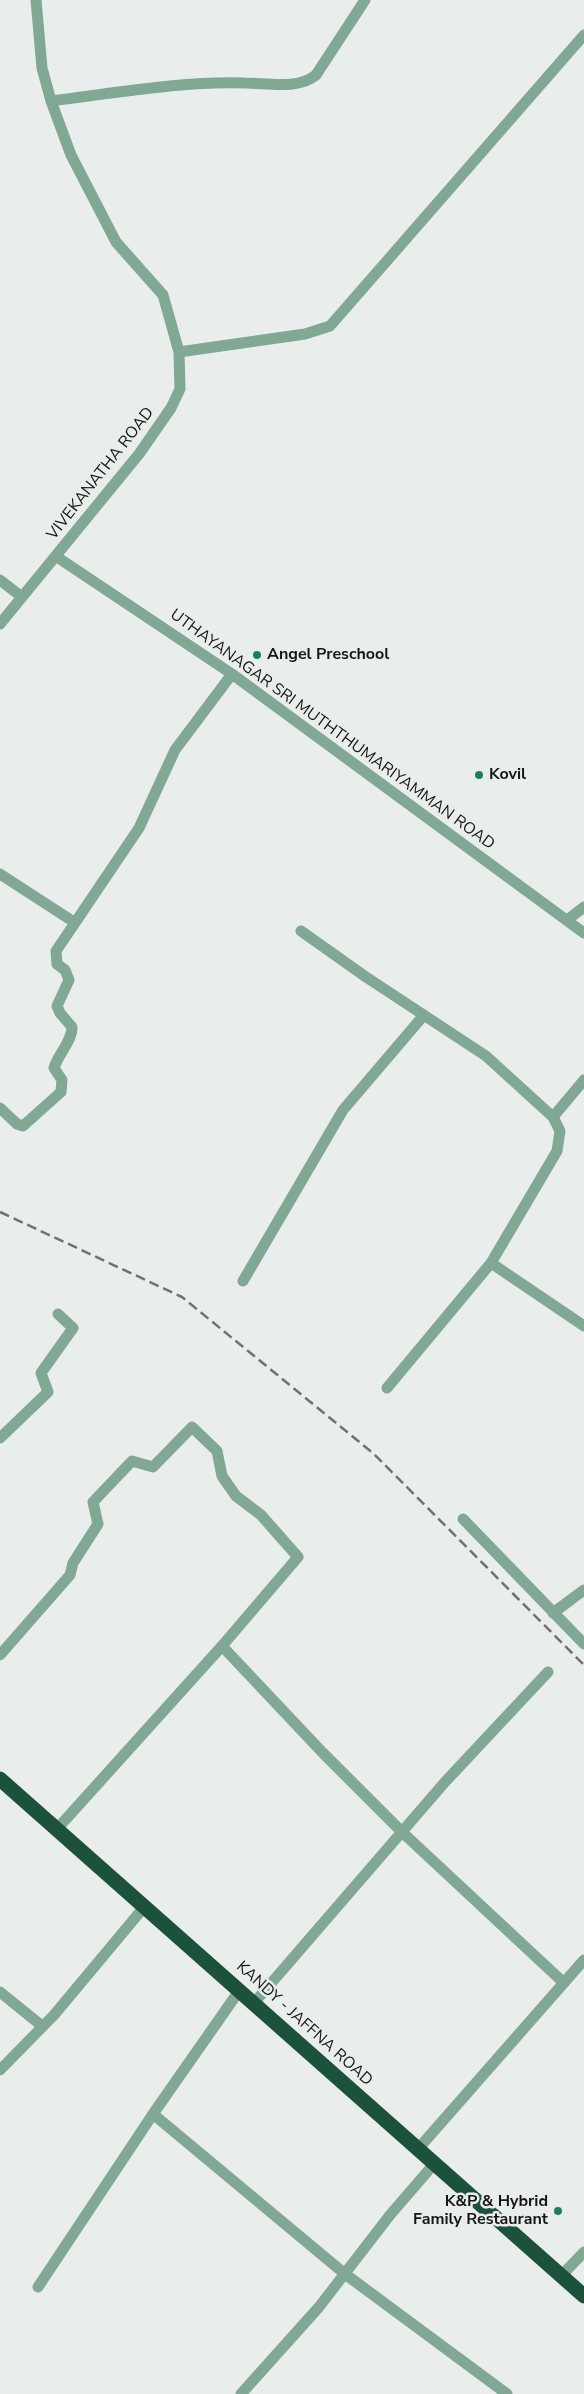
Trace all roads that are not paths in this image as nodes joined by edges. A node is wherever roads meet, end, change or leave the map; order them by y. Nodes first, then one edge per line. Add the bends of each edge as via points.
1 (36, 0) edge
2 (365, 0) edge
3 (584, 35) edge
4 (51, 101) junction
5 (178, 352) junction
6 (57, 557) junction
7 (0, 580) edge
8 (22, 597) junction
9 (0, 624) edge
10 (232, 674) junction
11 (0, 874) edge
12 (584, 907) edge
13 (566, 920) junction
14 (74, 922) junction
15 (301, 931) dead end
16 (584, 934) edge
17 (424, 1015) junction
18 (584, 1080) edge
19 (0, 1108) edge
20 (553, 1117) junction
21 (491, 1263) junction
22 (242, 1281) dead end
23 (58, 1314) dead end
24 (584, 1326) edge
25 (387, 1388) dead end
26 (0, 1438) edge
27 (463, 1519) dead end
28 (584, 1590) edge
29 (553, 1613) junction
30 (584, 1644) edge
31 (222, 1646) junction
32 (0, 1655) edge
33 (548, 1672) dead end
34 (0, 1779) edge
35 (57, 1829) junction
36 (402, 1832) junction
37 (145, 1906) junction
38 (584, 1960) edge
39 (564, 1983) junction
40 (239, 1991) junction
41 (0, 1992) edge
42 (254, 2004) junction
43 (42, 2026) junction
44 (0, 2070) edge
45 (153, 2114) junction
46 (418, 2149) junction
47 (434, 2164) junction
48 (584, 2252) edge
49 (344, 2274) junction
50 (561, 2276) junction
51 (38, 2287) dead end
52 (584, 2296) edge
53 (241, 2394) edge
54 (507, 2394) edge

1 - 4 street, VIVEKANATHA ROAD via 42,68
2 - 4 street via 316,75 308,82 204,82
3 - 5 street via 330,326 305,334
4 - 5 street, VIVEKANATHA ROAD via 71,154 116,242 163,295
5 - 6 street, VIVEKANATHA ROAD via 180,389 171,408
6 - 8 street, VIVEKANATHA ROAD
6 - 10 street, UTHAYANAGAR SRI MUTHTHUMARIYAMMAN ROAD
7 - 8 street
8 - 9 street, VIVEKANATHA ROAD
10 - 13 street, UTHAYANAGAR SRI MUTHTHUMARIYAMMAN ROAD
10 - 14 street via 175,750 139,828
11 - 14 street
12 - 13 street
13 - 16 street, UTHAYANAGAR SRI MUTHTHUMARIYAMMAN ROAD
14 - 19 street via 55,958 69,980 56,1006 72,1027 72,1034 56,1058 54,1068 62,1080 61,1092 23,1126
15 - 17 street
17 - 20 street via 486,1056
17 - 22 street via 343,1110
18 - 20 street
20 - 21 street via 560,1131 558,1151
21 - 24 street
21 - 25 street
23 - 26 street via 73,1328 41,1373 48,1392
27 - 29 street
28 - 29 street
29 - 30 street
31 - 32 street via 298,1557 261,1515 236,1496 222,1476 218,1451 192,1427 153,1467 132,1461 93,1502 98,1524 73,1563 70,1575
31 - 35 street
31 - 36 street
33 - 36 street
34 - 35 highway, KANDY - JAFFNA ROAD
35 - 37 highway, KANDY - JAFFNA ROAD
36 - 39 street
36 - 42 street
37 - 40 highway, KANDY - JAFFNA ROAD
37 - 43 street
38 - 39 street
39 - 46 street
40 - 42 highway, KANDY - JAFFNA ROAD
40 - 45 street
41 - 43 street
42 - 46 highway, KANDY - JAFFNA ROAD
43 - 44 street
45 - 49 street
45 - 51 street
46 - 47 highway, KANDY - JAFFNA ROAD
47 - 49 street
47 - 50 highway, KANDY - JAFFNA ROAD
48 - 50 street
49 - 53 street via 319,2307
49 - 54 street
50 - 52 highway, KANDY - JAFFNA ROAD

